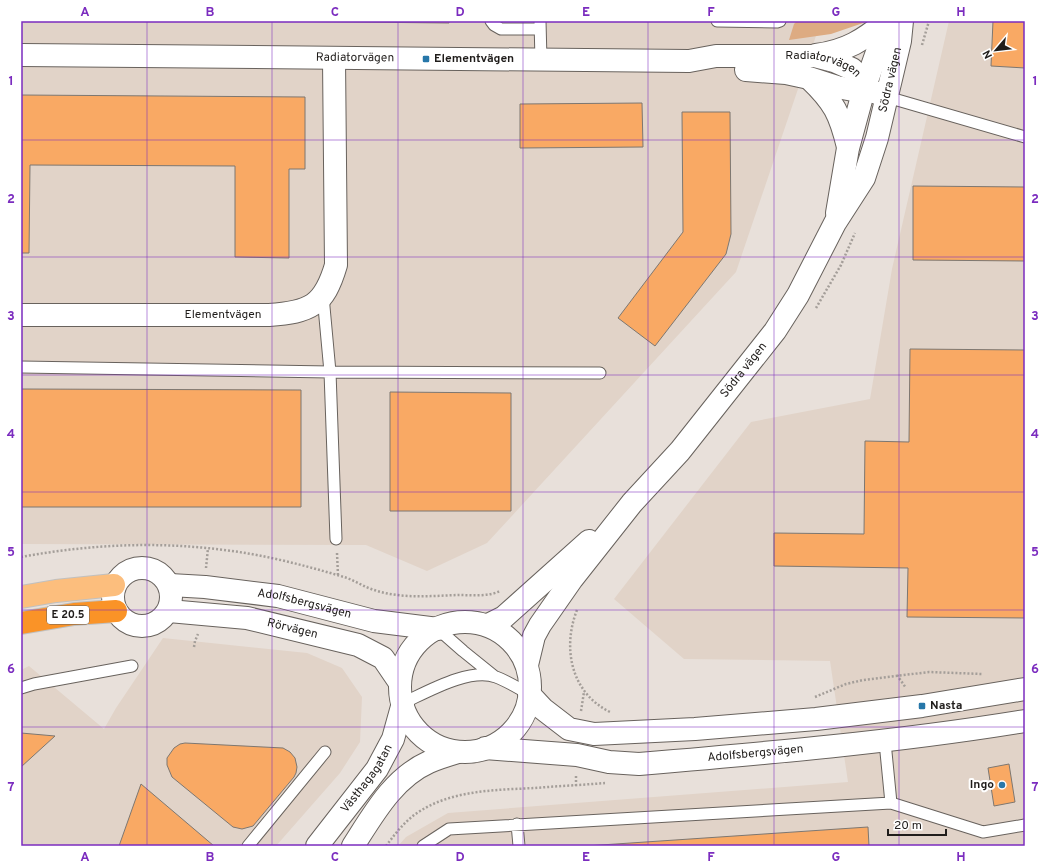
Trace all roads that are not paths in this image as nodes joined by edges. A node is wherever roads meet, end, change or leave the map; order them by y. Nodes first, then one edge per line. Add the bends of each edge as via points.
1 (491, 21) edge
2 (717, 21) edge
3 (780, 21) edge
4 (888, 21) edge
5 (902, 21) edge
6 (540, 25) edge
7 (21, 55) edge
8 (815, 56) junction
9 (334, 59) junction
10 (541, 60) junction
11 (689, 61) junction
12 (809, 78) junction
13 (864, 89) junction
14 (887, 97) junction
15 (1025, 138) edge
16 (848, 148) junction
17 (835, 223) junction
18 (323, 296) junction
19 (21, 315) edge
20 (21, 367) edge
21 (330, 372) junction
22 (600, 373) dead end
23 (632, 503) junction
24 (336, 539) road end
25 (114, 585) junction
26 (170, 585) junction
27 (21, 597) edge
28 (116, 611) junction
29 (169, 611) junction
30 (21, 623) edge
31 (488, 625) junction
32 (438, 630) junction
33 (527, 665) junction
34 (132, 666) dead end
35 (495, 676) junction
36 (21, 688) edge
37 (1025, 690) edge
38 (402, 693) junction
39 (529, 694) junction
40 (882, 711) junction
41 (1025, 721) edge
42 (885, 742) junction
43 (485, 748) junction
44 (325, 752) dead end
45 (458, 752) junction
46 (891, 803) junction
47 (517, 824) junction
48 (1025, 825) edge
49 (248, 846) edge
50 (317, 846) edge
51 (353, 846) edge
52 (423, 846) edge
53 (519, 846) edge

1 - 6 lane via 501,29
2 - 3 lane
4 - 8 main road via 844,49
4 - 13 main road, Södra vägen
5 - 14 main road, Södra vägen
6 - 10 lane
7 - 9 main road, Radiatorvägen
8 - 11 main road, Radiatorvägen via 716,56
8 - 13 main road, Radiatorvägen via 852,69 859,76
9 - 10 main road, Radiatorvägen
9 - 18 main road, Elementvägen via 336,265
10 - 11 main road, Radiatorvägen
11 - 12 main road, Radiatorvägen via 716,70 786,72
12 - 13 main road, Radiatorvägen via 837,87
12 - 16 main road via 836,109 843,123
13 - 14 main road
13 - 16 main road, Södra vägen
14 - 15 lane
14 - 17 main road, Södra vägen via 864,178
16 - 17 main road, Södra vägen
17 - 23 main road, Södra vägen via 798,295 775,331 680,451
18 - 19 main road, Elementvägen via 309,308 293,313 269,315
18 - 21 lane
20 - 21 lane
21 - 22 lane
21 - 24 lane
23 - 31 main road, Södra vägen via 504,617
23 - 33 main road, Södra vägen via 572,579 540,625 534,636
25 - 26 main road via 125,572 143,567 158,571
25 - 27 main road, E 20.5
25 - 28 main road via 112,597
26 - 29 main road via 173,598
26 - 32 main road, Adolfsbergsvägen via 221,588 278,596 374,620
28 - 29 main road via 128,623 142,627 158,622
28 - 30 highway, E 20.5 via 74,614
29 - 38 main road, Rörvägen via 247,618 358,645 383,658
31 - 32 main road via 468,624
31 - 33 main road via 509,638
32 - 35 lane
32 - 38 main road, Västhagagatan via 427,635 412,650 401,668
33 - 39 main road
34 - 36 lane
35 - 38 lane via 477,674
35 - 39 lane
37 - 40 main road
38 - 45 main road via 410,723 418,732 435,746 446,751
38 - 50 main road, Västhagagatan via 393,739 377,770
39 - 40 main road via 543,709 569,729 594,734 695,729
39 - 43 main road via 517,727 507,738
40 - 42 main road
41 - 42 main road, Adolfsbergsvägen
42 - 43 main road, Adolfsbergsvägen via 639,764 610,762 577,755
42 - 46 lane
43 - 45 main road
44 - 49 lane
45 - 51 main road via 428,763 401,782 382,802
46 - 47 lane
46 - 48 lane via 983,832
47 - 52 lane via 449,828
47 - 53 lane

